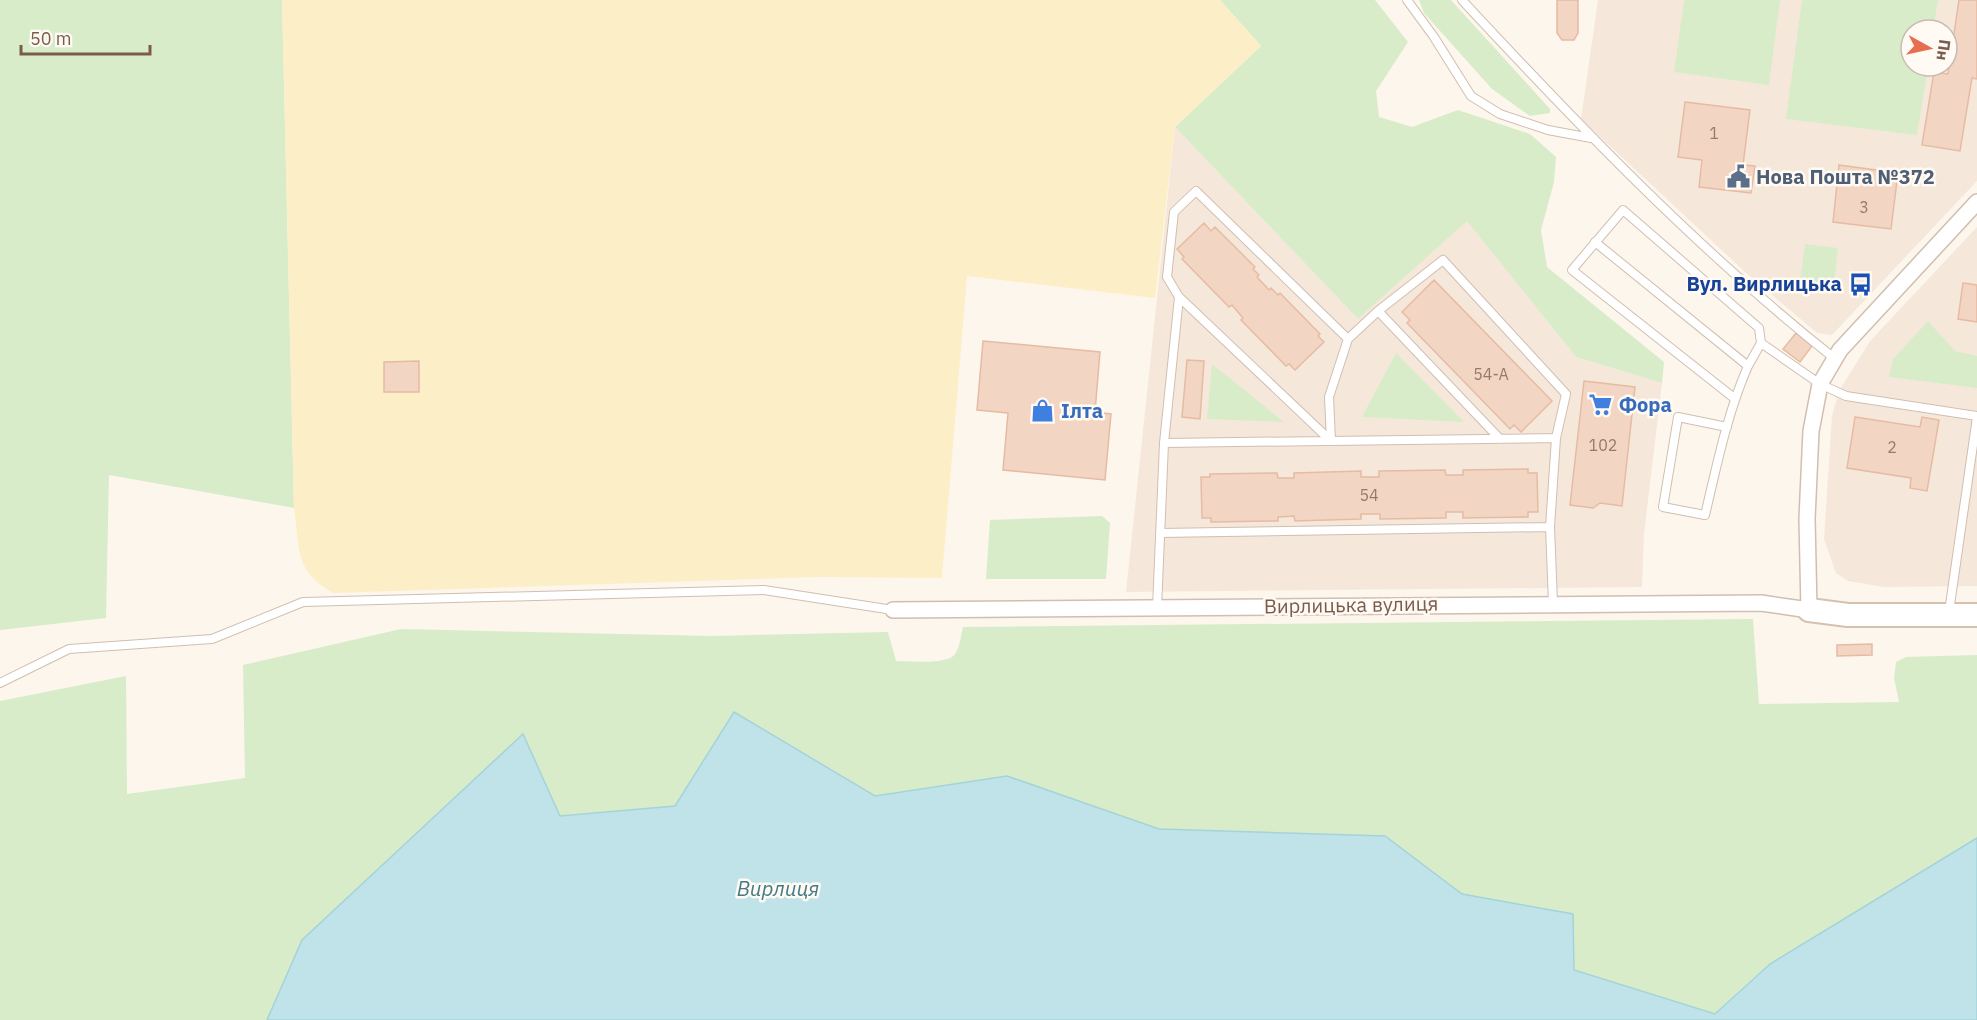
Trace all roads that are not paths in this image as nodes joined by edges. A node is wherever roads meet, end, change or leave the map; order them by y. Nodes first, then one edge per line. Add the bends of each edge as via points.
1 (1407, 0) edge
2 (1462, 0) edge
3 (1592, 139) junction
4 (1977, 202) edge
5 (1595, 242) junction
6 (1179, 297) junction
7 (1378, 311) junction
8 (1348, 339) junction
9 (1761, 343) junction
10 (1834, 358) junction
11 (1748, 366) junction
12 (1820, 384) junction
13 (1734, 398) junction
14 (1977, 416) edge
15 (1727, 427) junction
16 (1556, 438) junction
17 (1500, 439) junction
18 (1331, 441) junction
19 (1164, 443) junction
20 (1550, 527) junction
21 (1160, 534) junction
22 (1553, 603) junction
23 (1157, 608) junction
24 (893, 610) joint
25 (1809, 610) junction
26 (1977, 615) edge
27 (1948, 616) junction
28 (0, 683) edge

1 - 3 lane via 1471,96 1500,114
2 - 3 lane
3 - 10 lane via 1690,232
4 - 10 street
5 - 9 lane via 1623,210 1759,328
5 - 11 lane
5 - 13 lane via 1572,270
6 - 8 lane via 1167,278 1174,212 1196,191
6 - 18 lane
6 - 19 lane
7 - 8 lane
7 - 16 lane via 1443,260 1566,394
7 - 17 lane
8 - 18 lane via 1329,398
9 - 11 lane
9 - 12 lane
10 - 12 street
11 - 13 lane
12 - 14 lane via 1846,396
12 - 25 street via 1810,442
13 - 15 lane
14 - 27 lane
15 - 15 lane via 1705,515 1663,507 1678,417
16 - 17 lane
16 - 20 lane
17 - 18 lane
18 - 19 lane
19 - 21 lane
20 - 21 lane
20 - 22 lane
21 - 23 lane
22 - 23 street, Вирлицька вулиця
22 - 25 street, Вирлицька вулиця via 1761,603
23 - 24 street, Вирлицька вулиця
24 - 28 lane via 764,590 303,602 212,639 69,649
25 - 27 street via 1848,615
26 - 27 street

